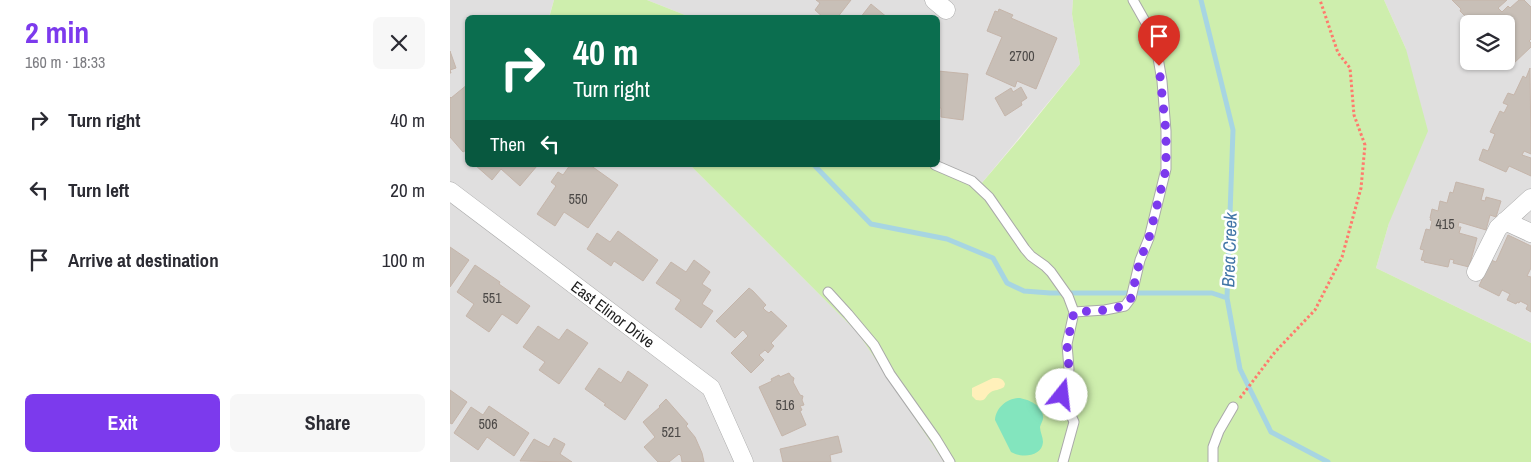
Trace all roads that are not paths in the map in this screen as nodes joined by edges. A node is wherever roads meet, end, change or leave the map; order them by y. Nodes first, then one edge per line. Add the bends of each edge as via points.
1 (1133, 0) edge
2 (940, 167) edge
3 (450, 191) edge
4 (1531, 198) edge
5 (1505, 221) junction
6 (1531, 233) edge
7 (1476, 272) dead end
8 (828, 292) dead end
9 (1074, 312) junction
10 (1234, 407) road end
11 (744, 462) edge
12 (950, 462) edge
13 (1063, 462) edge
14 (1213, 462) edge

1 - 9 lane via 1157,52 1166,132 1166,169 1131,298 1125,306
2 - 9 lane via 972,181 989,197 1025,249 1051,272 1068,296
3 - 11 street, East Elinor Drive via 711,388
4 - 5 street
5 - 6 street
5 - 7 street via 1498,228
8 - 12 lane via 874,345
9 - 13 lane via 1067,344 1069,369 1062,395 1074,422
10 - 14 lane via 1219,431 1213,447

